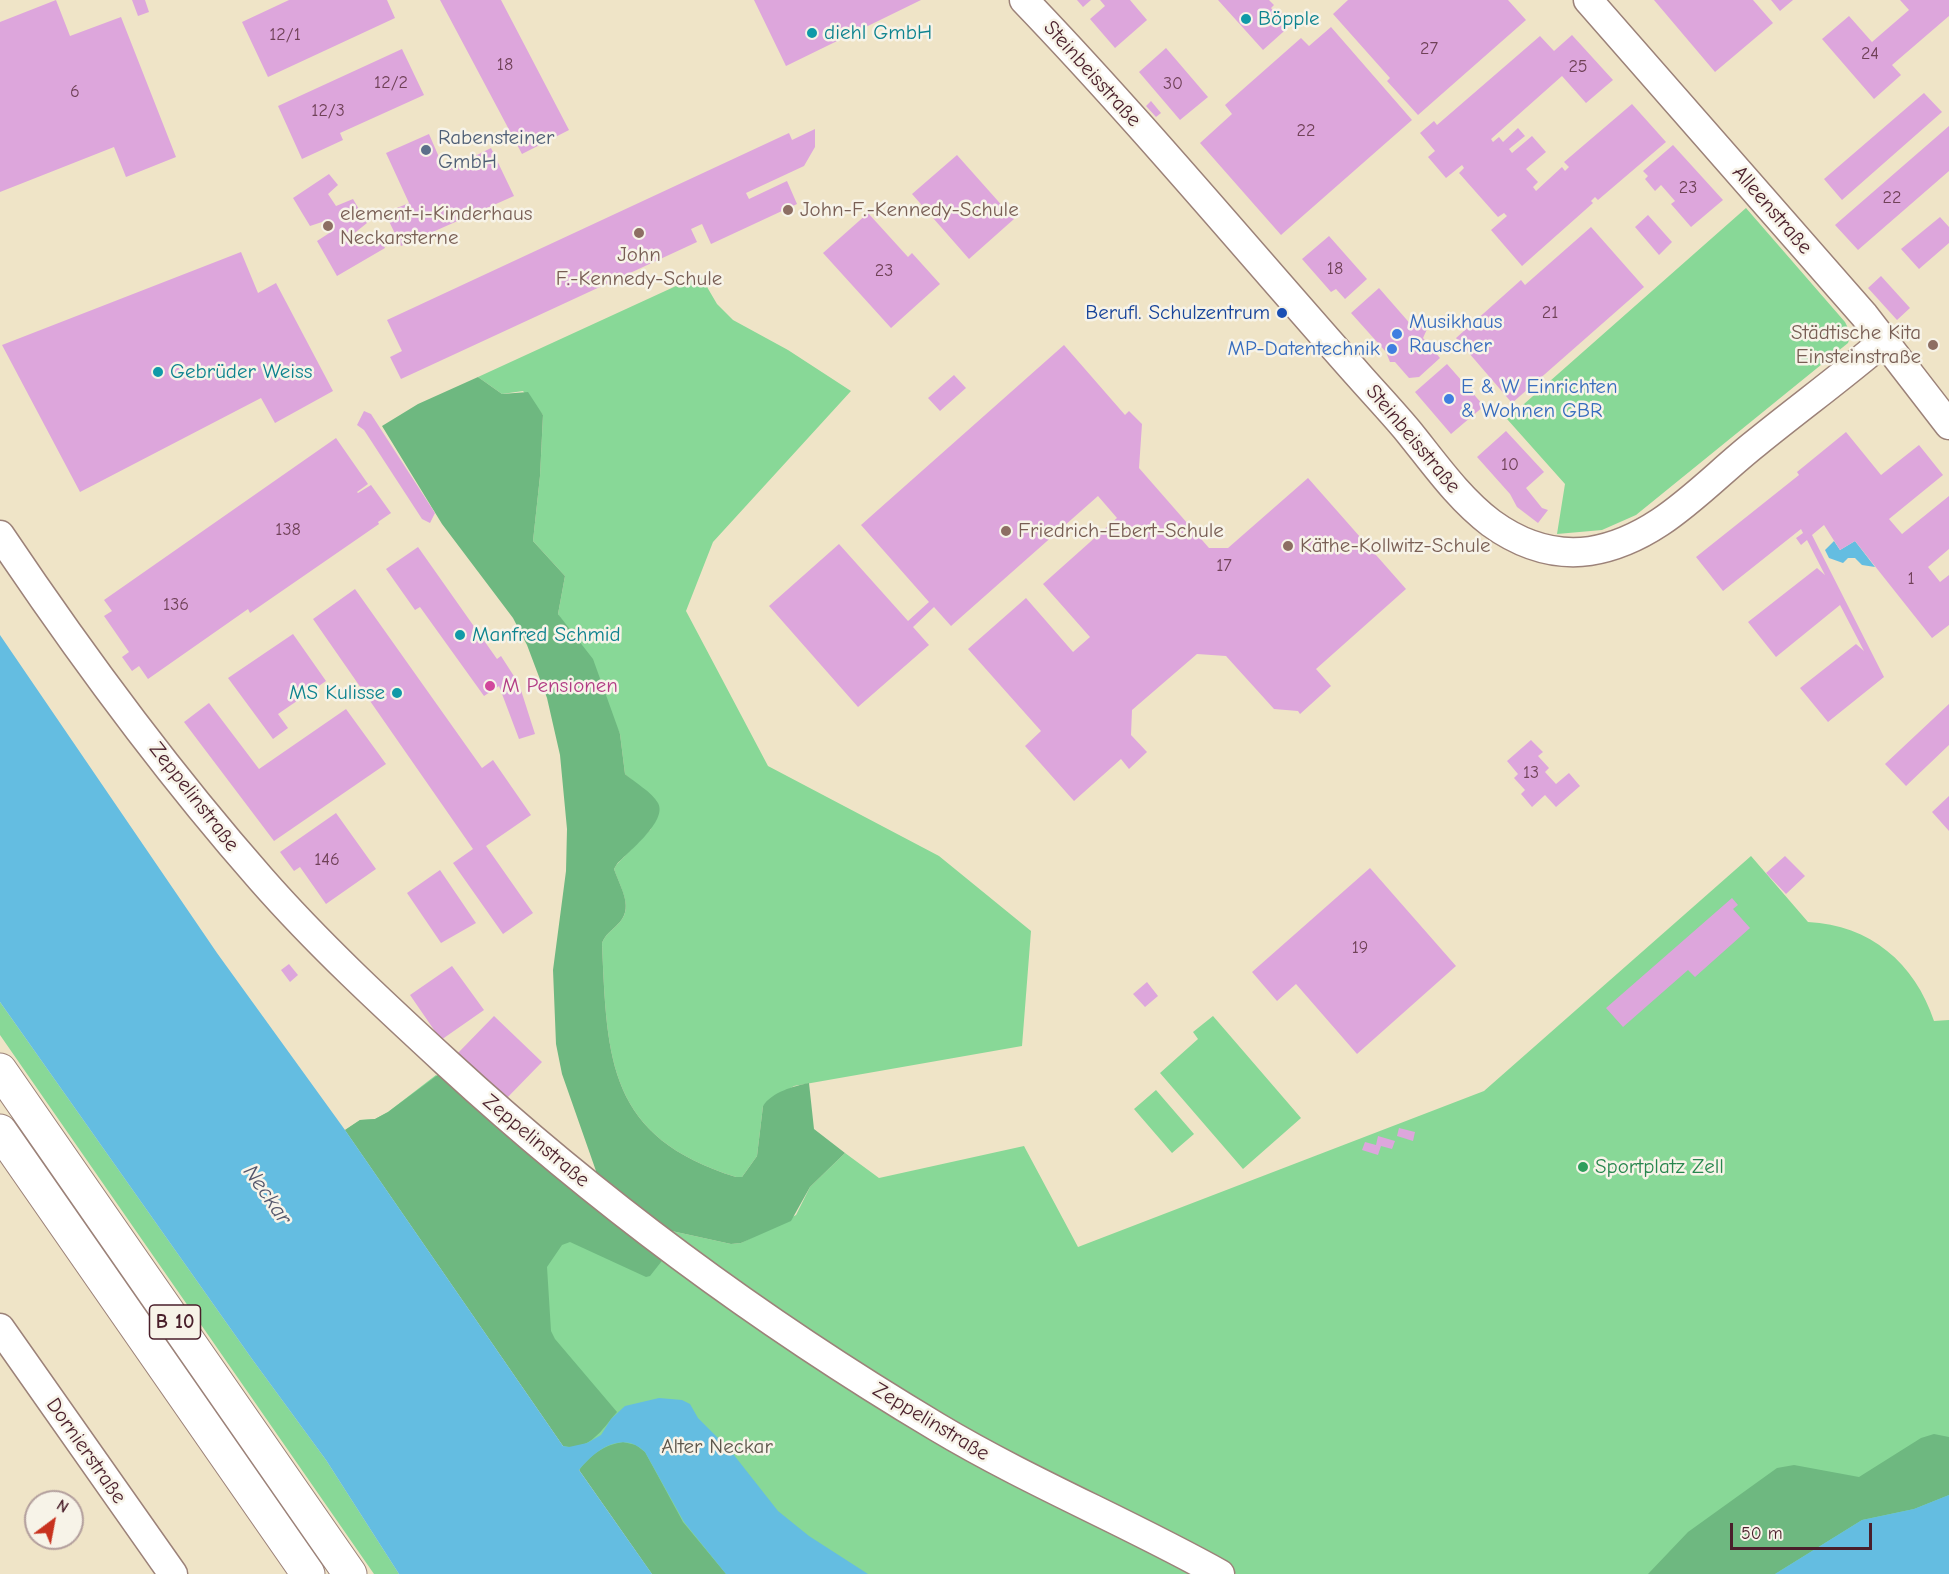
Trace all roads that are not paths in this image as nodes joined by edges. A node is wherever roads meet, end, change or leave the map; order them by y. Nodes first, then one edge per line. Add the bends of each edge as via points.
1 (1024, 0) edge
2 (1588, 0) edge
3 (1885, 340) junction
4 (1949, 425) edge
5 (0, 535) edge
6 (0, 1070) edge
7 (0, 1131) edge
8 (0, 1328) edge
9 (173, 1574) edge
10 (308, 1574) edge
11 (350, 1574) edge
12 (1220, 1574) edge

1 - 3 street, Steinbeisstraße via 1114,96 1462,496 1492,524 1531,545 1556,551 1593,550 1648,530 1684,505
2 - 3 street, Alleenstraße
3 - 4 street, Alleenstraße
5 - 12 street, Zeppelinstraße via 86,660 262,881 405,1026 527,1136 680,1257 853,1375 1011,1468
6 - 11 highway, B 10
7 - 10 highway, B 10
8 - 9 street, Dornierstraße

